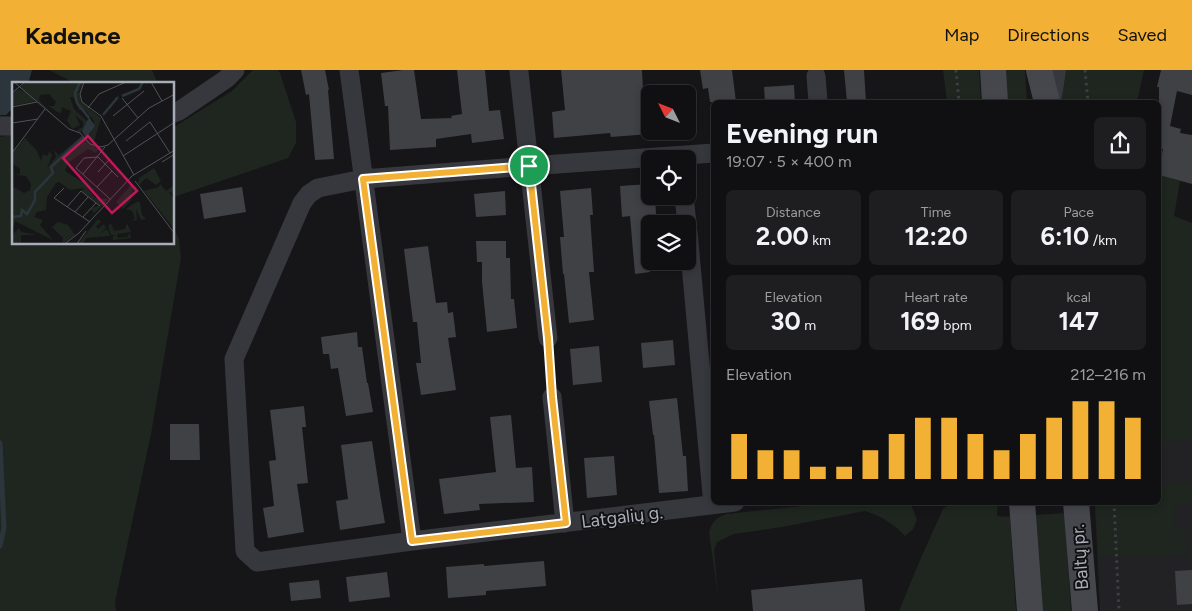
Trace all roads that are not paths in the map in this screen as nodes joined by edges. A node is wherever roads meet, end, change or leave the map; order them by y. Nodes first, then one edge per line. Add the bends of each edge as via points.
1 (235, 70) edge
2 (349, 70) edge
3 (993, 70) edge
4 (1039, 70) edge
5 (1055, 70) edge
6 (519, 72) dead end
7 (816, 76) dead end
8 (818, 100) edge
9 (995, 100) edge
10 (1046, 100) edge
11 (1050, 100) edge
12 (175, 113) edge
13 (711, 153) edge
14 (696, 155) edge
15 (641, 159) edge
16 (529, 166) junction
17 (363, 179) junction
18 (691, 270) edge
19 (548, 338) road end
20 (552, 397) road end
21 (711, 483) edge
22 (713, 505) edge
23 (1022, 505) edge
24 (1076, 505) edge
25 (566, 523) junction
26 (412, 541) junction
27 (1030, 611) edge
28 (1084, 611) edge

1 - 12 street
2 - 17 street
3 - 9 main road
4 - 10 main road
5 - 11 street
6 - 16 street
7 - 8 street
13 - 14 street, Latgalių g.
15 - 16 street, Latgalių g.
16 - 17 street, Latgalių g.
16 - 19 street
17 - 26 street
17 - 26 street, Latgalių g. via 318,188 302,203 234,359 245,551 258,562
18 - 21 street
20 - 25 street
22 - 25 street, Latgalių g.
23 - 27 main road
24 - 28 main road, Baltų pr.
25 - 26 street, Latgalių g.

